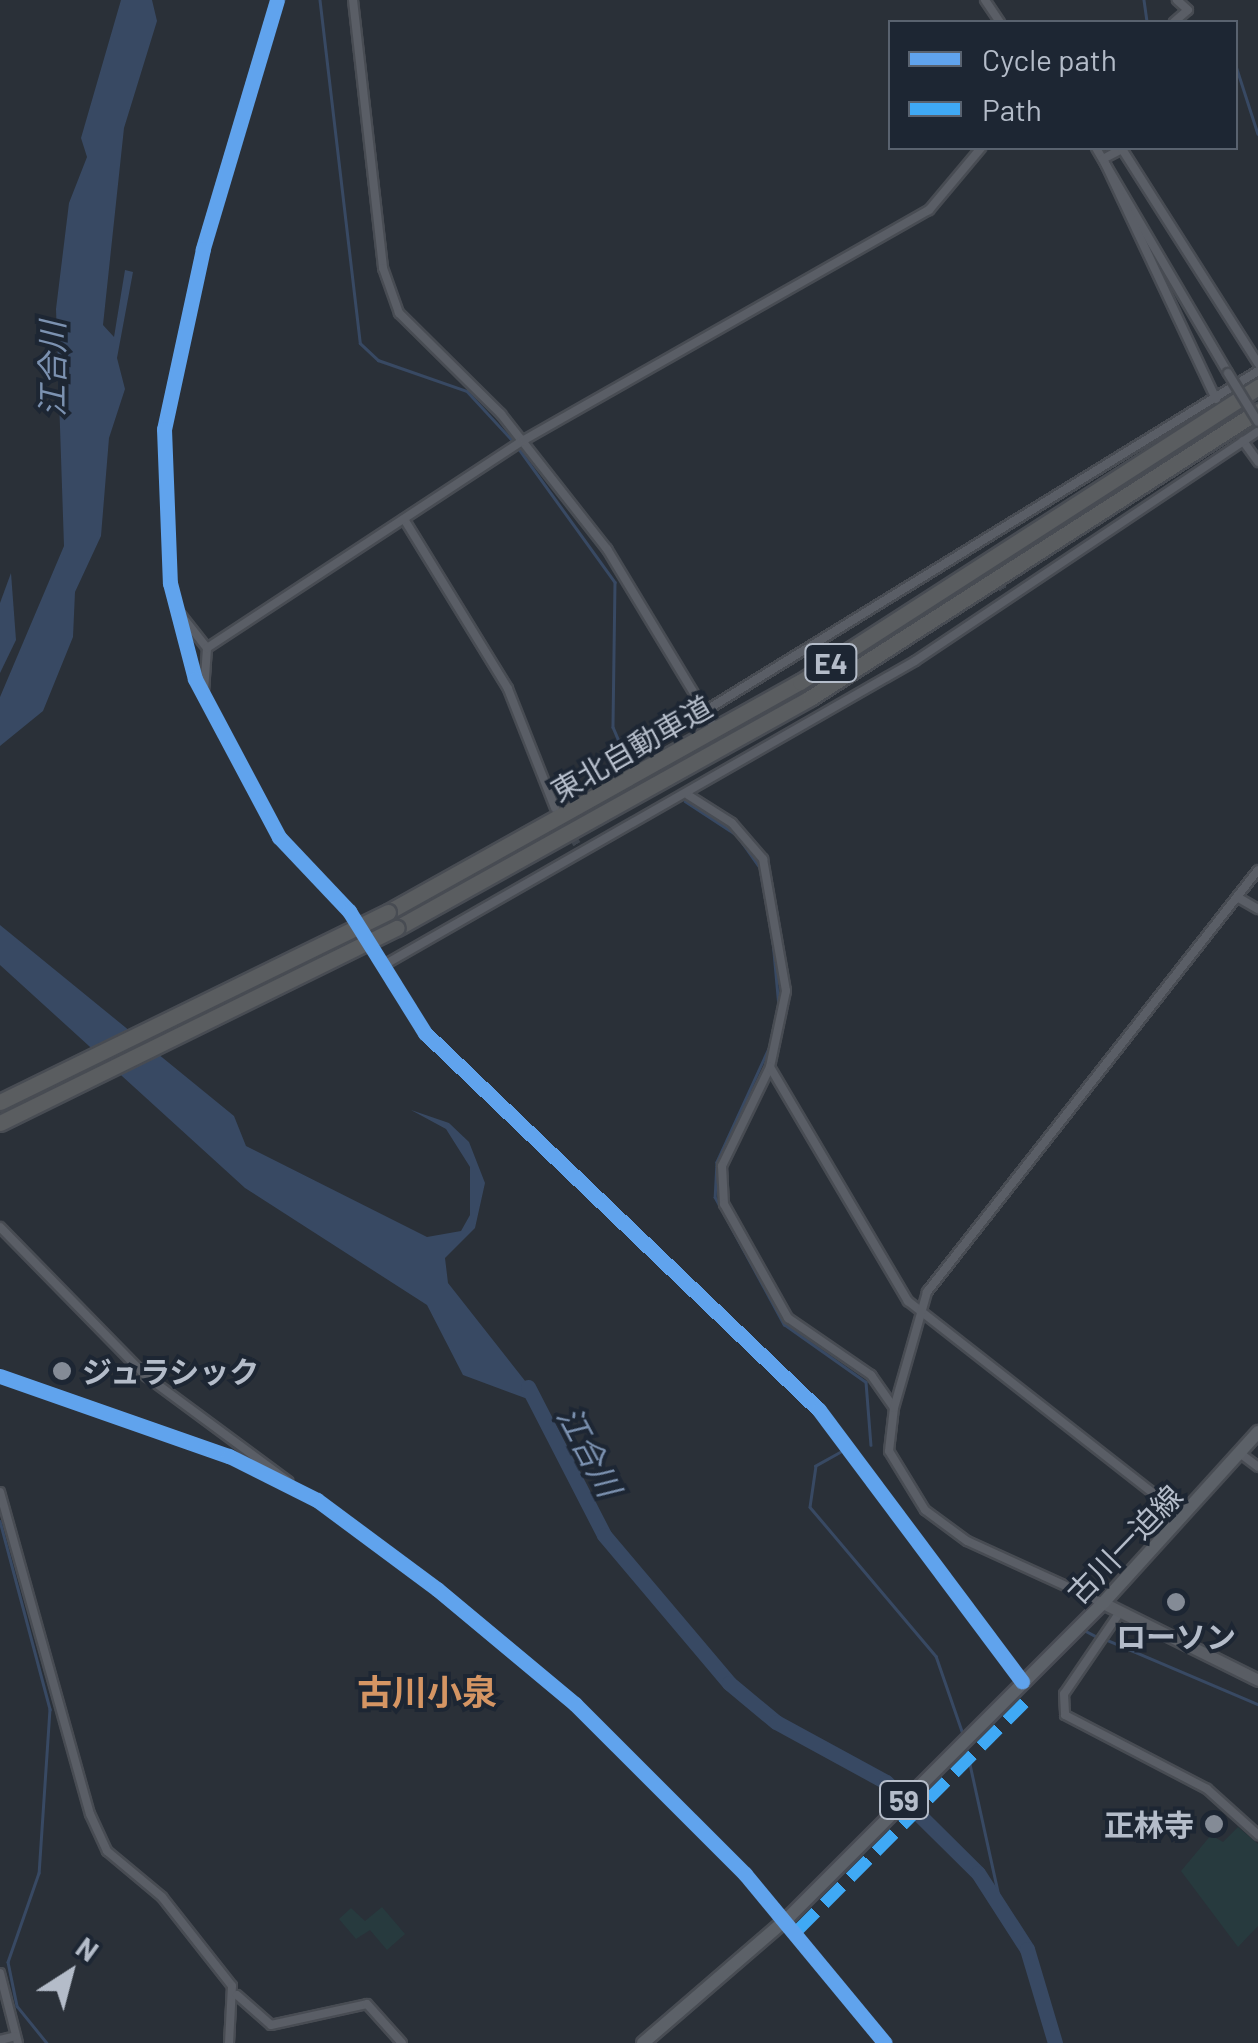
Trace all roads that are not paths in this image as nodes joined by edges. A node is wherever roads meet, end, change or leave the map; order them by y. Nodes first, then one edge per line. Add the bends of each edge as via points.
1 (276, 0) edge
2 (353, 0) edge
3 (1177, 0) edge
4 (1176, 20) edge
5 (978, 150) edge
6 (1097, 150) edge
7 (1120, 150) edge
8 (1122, 150) edge
9 (1103, 159) junction
10 (1258, 362) edge
11 (1258, 371) edge
12 (1258, 387) edge
13 (1216, 400) junction
14 (1258, 411) edge
15 (1258, 422) edge
16 (1258, 431) edge
17 (524, 440) junction
18 (1244, 440) junction
19 (1258, 462) edge
20 (404, 519) junction
21 (978, 548) junction
22 (984, 558) tunnel mouth
23 (1004, 591) tunnel mouth
24 (1010, 600) junction
25 (177, 610) junction
26 (206, 648) junction
27 (204, 692) junction
28 (705, 711) junction
29 (712, 723) tunnel mouth
30 (688, 794) junction
31 (555, 808) tunnel mouth
32 (577, 844) tunnel mouth
33 (583, 855) junction
34 (1258, 870) edge
35 (1237, 898) junction
36 (1258, 909) edge
37 (384, 965) junction
38 (770, 1067) junction
39 (0, 1102) edge
40 (0, 1123) edge
41 (0, 1227) edge
42 (920, 1312) junction
43 (0, 1376) edge
44 (894, 1408) junction
45 (1258, 1432) edge
46 (1241, 1454) junction
47 (1258, 1467) edge
48 (0, 1492) edge
49 (317, 1500) junction
50 (1185, 1518) junction
51 (1103, 1603) junction
52 (1120, 1612) junction
53 (1258, 1680) edge
54 (1020, 1682) junction
55 (1258, 1836) edge
56 (787, 1919) junction
57 (0, 1973) edge
58 (237, 1995) junction
59 (17, 2039) edge
60 (0, 2040) edge
61 (229, 2043) edge
62 (402, 2043) edge
63 (642, 2043) edge
64 (885, 2043) edge

1 - 25 street via 203,249 164,429
2 - 17 street via 390,292 403,320
3 - 4 street via 1188,10
5 - 17 street via 929,210
6 - 9 street
7 - 9 street
8 - 10 street via 1152,209
9 - 13 street
9 - 15 street, bridge
11 - 13 street
12 - 39 highway, 東北自動車道 / E4, bridge via 800,682 388,912
13 - 21 street
14 - 40 highway, 東北自動車道 / E4, bridge via 810,698 396,928
16 - 18 street
17 - 20 street
17 - 28 street via 607,548
18 - 19 street
18 - 24 street
20 - 26 street
20 - 31 street via 508,688
21 - 22 street
21 - 28 street
23 - 24 street
24 - 30 street
25 - 26 street
25 - 27 street
26 - 27 street
27 - 37 street via 279,837 350,912
28 - 29 street
30 - 33 street
30 - 38 street via 743,833 769,872 786,991
32 - 33 street
33 - 37 street
34 - 35 street
35 - 36 street
35 - 42 street
37 - 54 street via 437,1047 819,1410
38 - 42 street
38 - 44 street via 722,1166 724,1204 788,1318 871,1376
41 - 49 street via 146,1376
42 - 44 street
42 - 50 street
43 - 49 street via 229,1456
44 - 51 street via 889,1451 934,1518
45 - 46 main road, 古川一迫線 / 59
46 - 47 street
46 - 50 main road, 古川一迫線 / 59
48 - 58 street via 100,1839 162,1897
49 - 56 street via 575,1704
50 - 51 main road, 古川一迫線 / 59
51 - 52 street
51 - 54 main road, 古川一迫線 / 59
52 - 53 street
52 - 55 street via 1064,1694 1065,1715 1207,1789
54 - 56 main road, 59
56 - 63 main road, 59
56 - 64 street
57 - 59 street
58 - 61 street
58 - 62 street via 271,2024 367,2004
59 - 60 street

